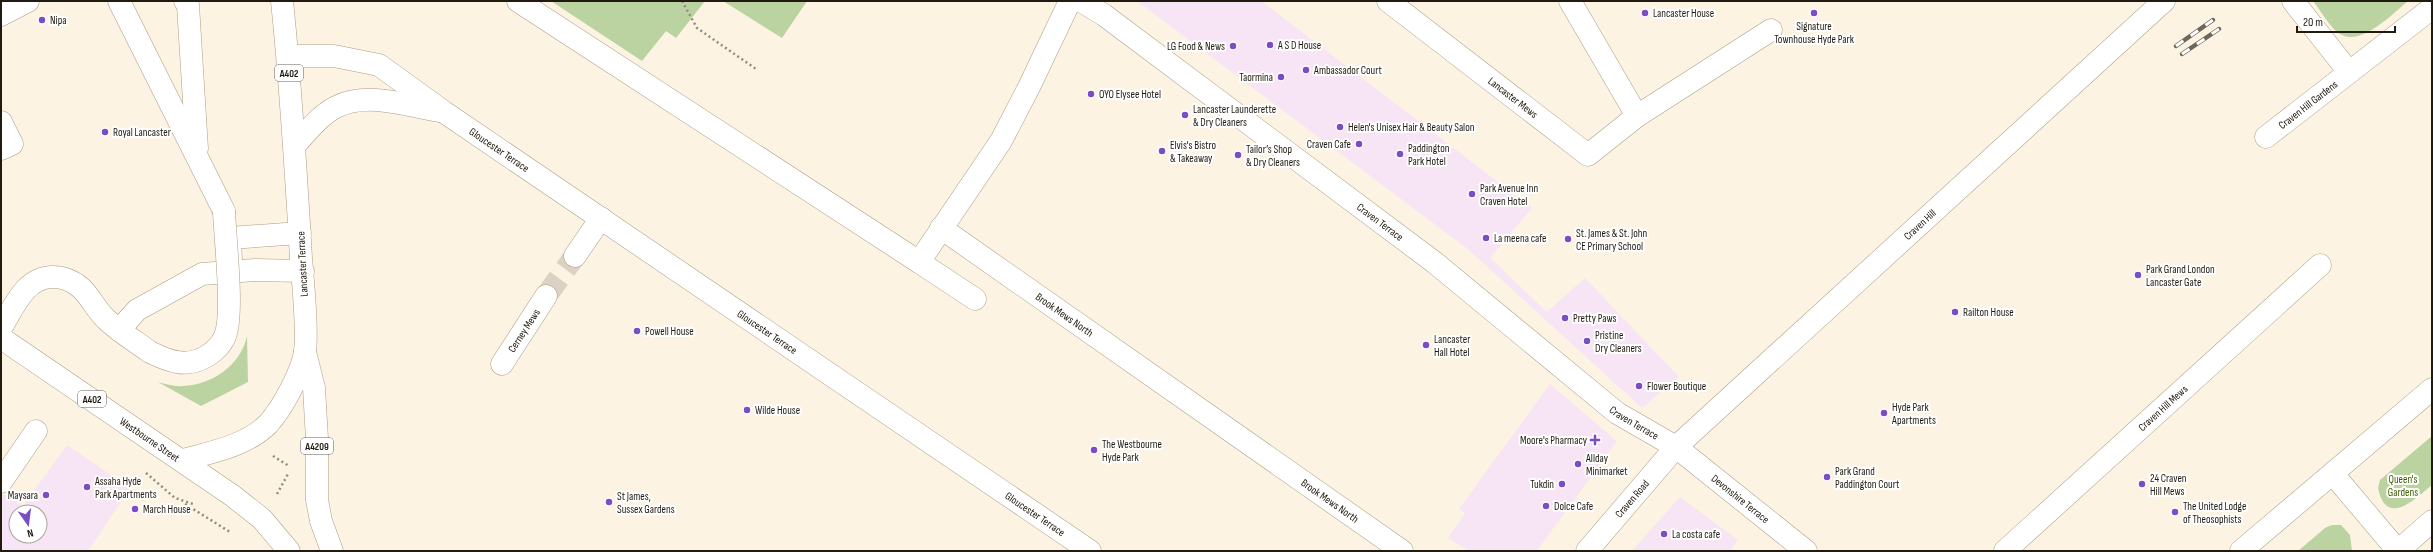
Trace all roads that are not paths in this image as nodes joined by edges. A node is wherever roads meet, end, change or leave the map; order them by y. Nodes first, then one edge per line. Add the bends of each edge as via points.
1 (28, 1) edge
2 (119, 1) edge
3 (186, 1) edge
4 (282, 1) edge
5 (518, 1) edge
6 (1070, 1) edge
7 (1080, 1) edge
8 (1388, 1) edge
9 (1570, 1) edge
10 (2164, 1) edge
11 (2293, 1) edge
12 (2432, 8) edge
13 (1, 15) edge
14 (1771, 30) dead end
15 (288, 56) junction
16 (2349, 72) junction
17 (444, 112) junction
18 (1638, 116) junction
19 (1, 122) edge
20 (2266, 137) dead end
21 (295, 145) junction
22 (1, 149) edge
23 (198, 159) junction
24 (601, 218) junction
25 (941, 228) junction
26 (300, 233) junction
27 (575, 256) tunnel mouth
28 (919, 262) junction
29 (2320, 265) dead end
30 (303, 271) junction
31 (231, 272) junction
32 (546, 296) tunnel mouth
33 (975, 299) dead end
34 (1, 328) edge
35 (119, 330) junction
36 (1, 338) edge
37 (305, 352) junction
38 (502, 364) dead end
39 (2432, 389) edge
40 (36, 431) dead end
41 (1676, 447) junction
42 (183, 460) junction
43 (2333, 474) junction
44 (1, 482) edge
45 (2432, 522) edge
46 (1063, 542) edge
47 (289, 551) edge
48 (332, 551) edge
49 (1090, 551) edge
50 (1402, 551) edge
51 (1588, 551) edge
52 (1806, 551) edge
53 (2005, 551) edge
54 (2242, 551) edge
55 (2398, 551) edge

1 - 13 street
2 - 23 street
3 - 23 street
4 - 15 street, Lancaster Terrace / A402
5 - 28 street
6 - 25 street via 1001,141
7 - 41 street, Craven Terrace via 1104,15 1377,218 1617,413
8 - 18 street, Lancaster Mews via 1588,155
9 - 18 street
10 - 41 street, Craven Hill
11 - 16 street
12 - 16 street, Craven Hill Gardens
14 - 18 street, Lancaster Mews
15 - 17 street, Gloucester Terrace via 334,56 379,65
15 - 21 street, Lancaster Terrace / A402
16 - 20 street, Craven Hill Gardens
17 - 21 street, Gloucester Terrace via 368,99 336,107 324,115
17 - 24 street, Gloucester Terrace
19 - 22 street via 12,144
21 - 26 street, Lancaster Terrace / A402
23 - 35 street, bridge via 224,211 228,316 225,336 214,351 197,362 182,364 150,352
24 - 27 street
24 - 46 street, Gloucester Terrace
25 - 28 street
25 - 50 street, Brook Mews North
26 - 30 street, Lancaster Terrace / A402
26 - 31 street via 230,238
28 - 33 street
29 - 53 street, Craven Hill Mews
30 - 31 street
30 - 37 street, Lancaster Terrace / A402
31 - 35 street via 202,274 137,310
32 - 38 street, Cerney Mews
34 - 35 street via 24,290 33,281 58,277 70,280 81,288 106,319
36 - 42 street, Westbourne Street / A402
37 - 42 street, Lancaster Terrace / A402 via 282,407 268,424 252,438
37 - 48 street, A4209 via 314,388 317,500
39 - 43 street
40 - 44 street
41 - 51 street, Craven Road
41 - 52 street, Devonshire Terrace
42 - 47 street, Westbourne Street via 256,515 279,537
43 - 54 street
43 - 55 street
45 - 55 street
46 - 49 street, Gloucester Terrace

